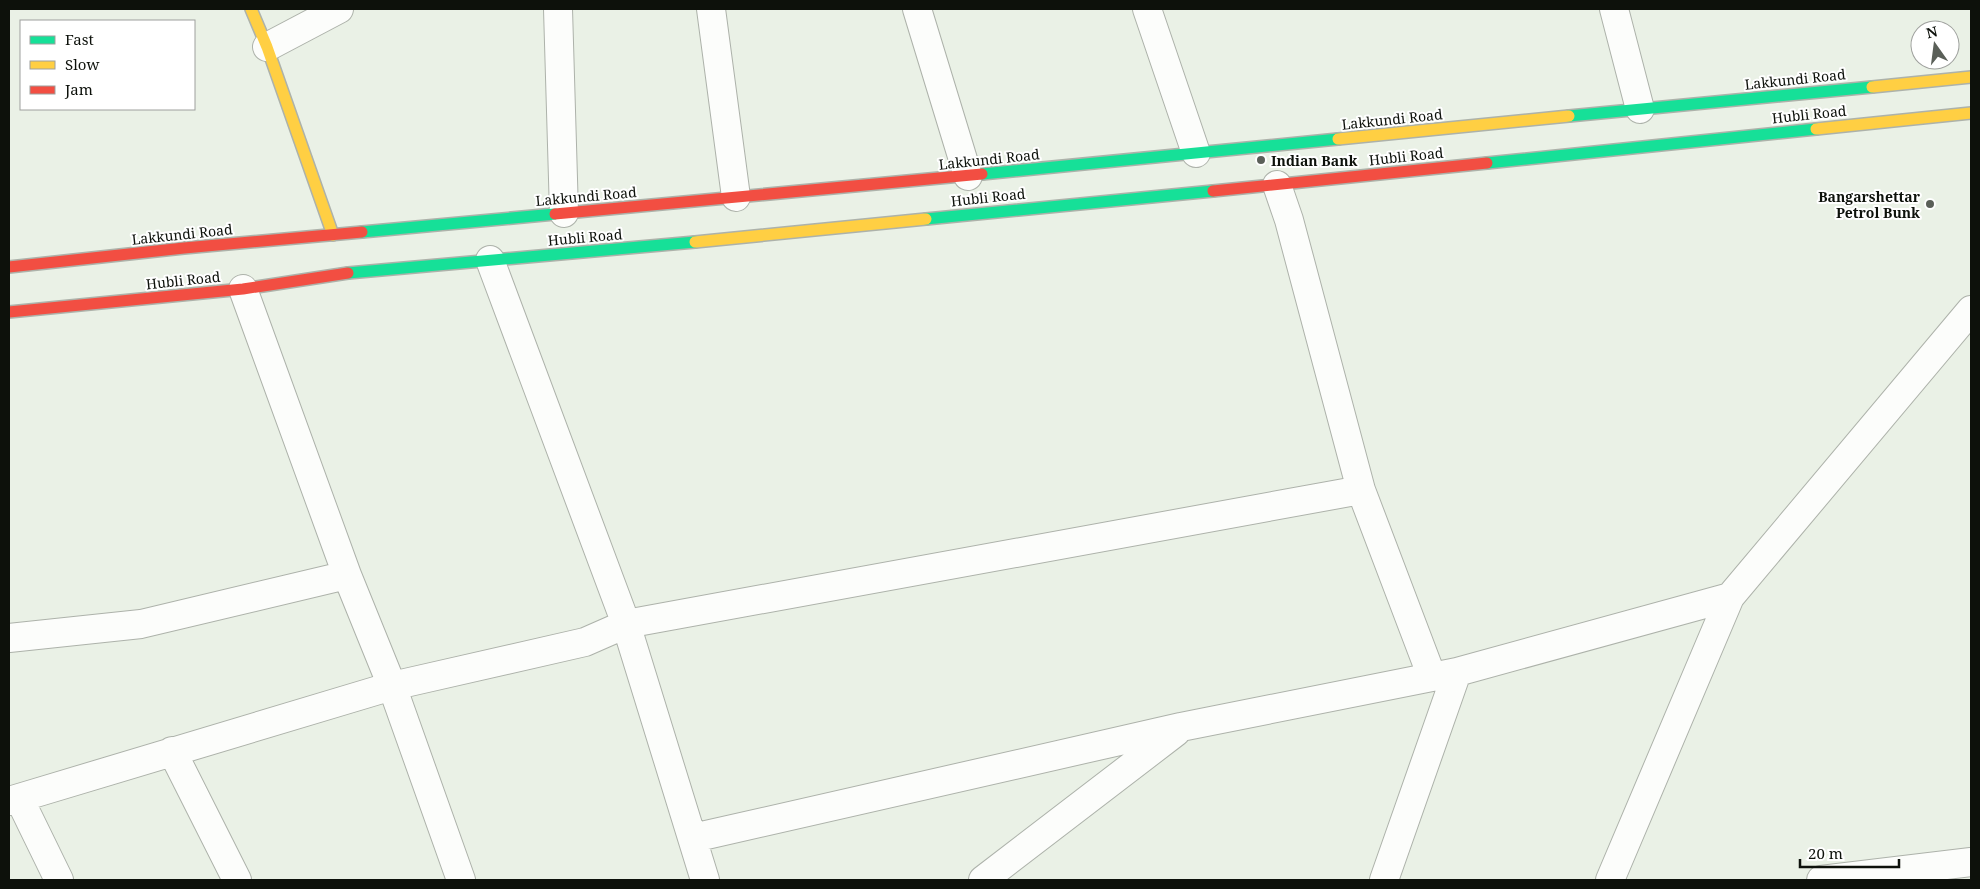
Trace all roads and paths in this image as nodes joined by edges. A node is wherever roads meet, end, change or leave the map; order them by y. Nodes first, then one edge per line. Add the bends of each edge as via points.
1 (251, 9) edge
2 (339, 9) edge
3 (558, 9) edge
4 (711, 9) edge
5 (917, 9) edge
6 (1147, 9) edge
7 (1614, 9) edge
8 (267, 47) junction
9 (1971, 76) edge
10 (1640, 109) junction
11 (1971, 113) edge
12 (1196, 153) junction
13 (968, 176) junction
14 (1277, 185) junction
15 (736, 197) junction
16 (564, 213) junction
17 (333, 235) junction
18 (490, 260) junction
19 (9, 267) edge
20 (243, 289) junction
21 (1971, 310) edge
22 (9, 312) edge
23 (1360, 490) junction
24 (347, 575) junction
25 (1730, 597) junction
26 (626, 624) junction
27 (9, 638) edge
28 (1444, 675) junction
29 (392, 686) junction
30 (1182, 727) junction
31 (172, 751) junction
32 (14, 799) edge
33 (693, 838) junction
34 (1971, 862) edge
35 (58, 880) edge
36 (237, 880) edge
37 (461, 880) edge
38 (705, 880) edge
39 (982, 880) edge
40 (1384, 880) edge
41 (1610, 880) edge
42 (1821, 880) edge

1 - 8 main road
2 - 8 street
3 - 16 street
4 - 15 street
5 - 13 street
6 - 12 street
7 - 10 street
8 - 17 main road
9 - 10 main road, Lakkundi Road
10 - 12 main road, Lakkundi Road
11 - 14 main road, Hubli Road
12 - 13 main road, Lakkundi Road
13 - 15 main road, Lakkundi Road
14 - 18 main road, Hubli Road
14 - 23 street
15 - 16 main road, Lakkundi Road
16 - 17 main road, Lakkundi Road
17 - 19 main road, Lakkundi Road
18 - 20 main road, Hubli Road via 350,273
18 - 26 street
20 - 22 main road, Hubli Road
20 - 24 street
21 - 25 street
23 - 26 street
23 - 28 street
24 - 27 street via 141,624
24 - 29 street
25 - 28 street
25 - 41 street
26 - 29 street via 585,642
26 - 33 street
28 - 30 street
28 - 40 street
29 - 31 street
29 - 37 street
30 - 33 street
30 - 39 street
31 - 32 street
31 - 36 street
32 - 35 street
33 - 38 street
34 - 42 street

